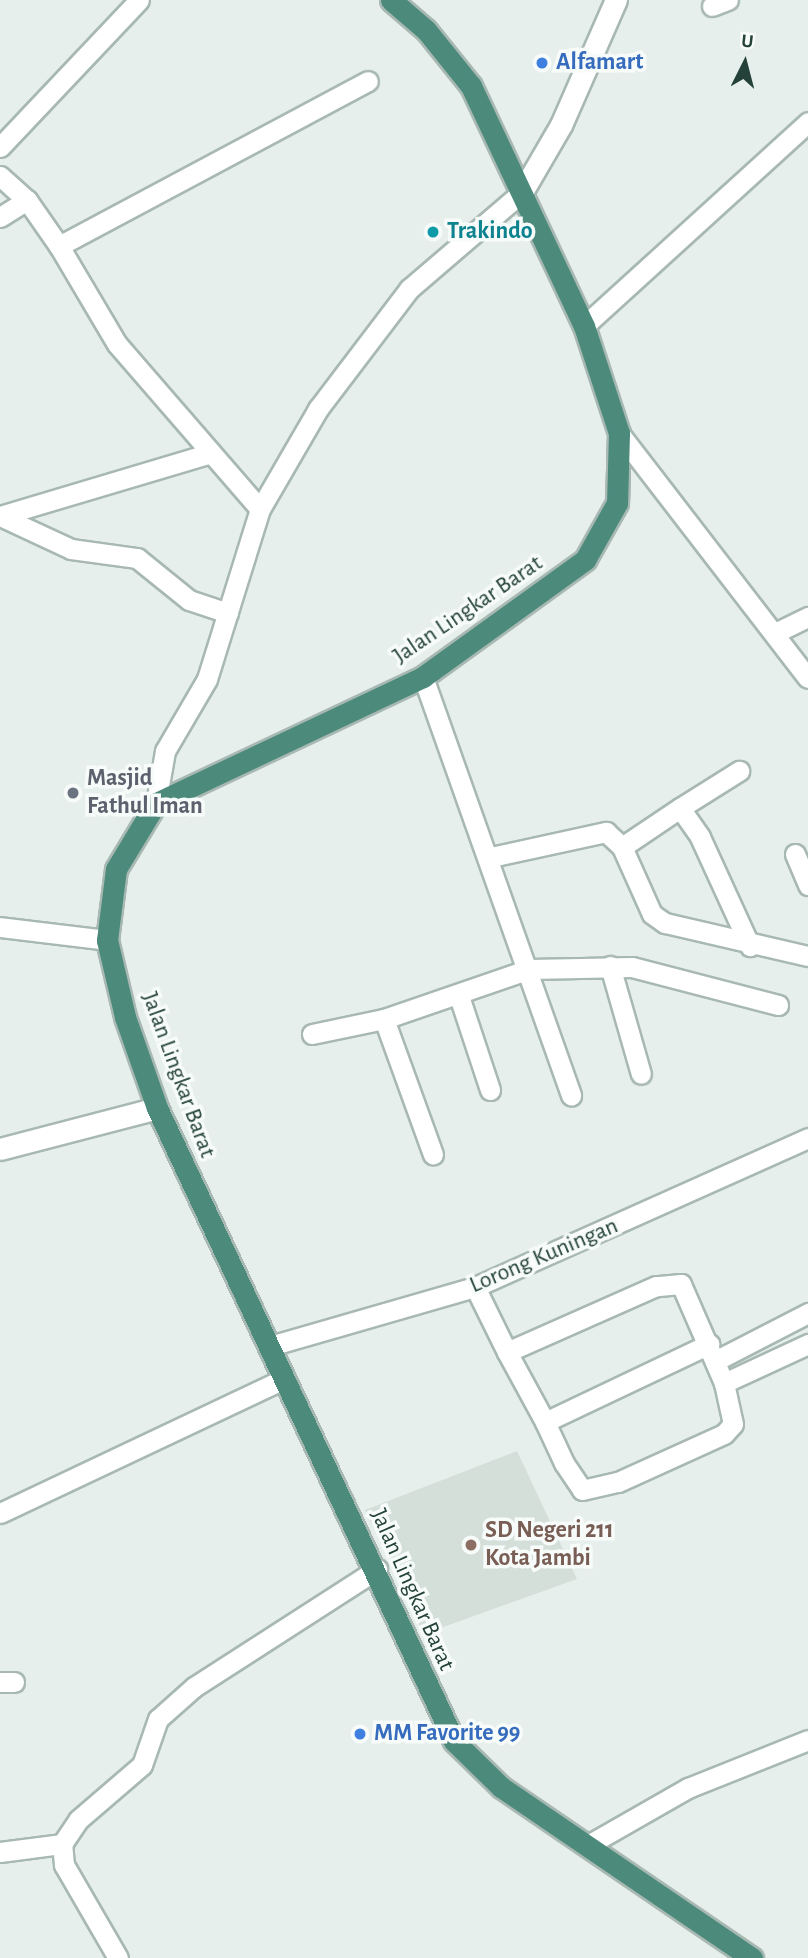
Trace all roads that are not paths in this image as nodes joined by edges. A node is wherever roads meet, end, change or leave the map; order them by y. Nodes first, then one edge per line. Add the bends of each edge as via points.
1 (139, 0) edge
2 (391, 0) edge
3 (616, 0) edge
4 (368, 81) dead end
5 (808, 122) edge
6 (0, 147) edge
7 (0, 176) edge
8 (522, 192) junction
9 (27, 200) junction
10 (0, 217) edge
11 (60, 246) junction
12 (583, 326) junction
13 (619, 433) junction
14 (208, 454) junction
15 (260, 509) junction
16 (1, 516) edge
17 (228, 613) junction
18 (808, 617) edge
19 (775, 634) junction
20 (423, 677) junction
21 (808, 678) edge
22 (739, 771) dead end
23 (156, 803) junction
24 (680, 808) junction
25 (622, 847) junction
26 (795, 854) dead end
27 (491, 857) junction
28 (808, 886) edge
29 (0, 928) edge
30 (107, 940) junction
31 (750, 946) junction
32 (808, 956) edge
33 (610, 966) junction
34 (529, 969) junction
35 (459, 996) junction
36 (778, 1005) dead end
37 (384, 1019) junction
38 (312, 1034) dead end
39 (641, 1074) dead end
40 (490, 1090) dead end
41 (571, 1096) dead end
42 (157, 1108) junction
43 (808, 1138) edge
44 (0, 1149) edge
45 (433, 1154) dead end
46 (475, 1287) junction
47 (808, 1313) edge
48 (808, 1344) edge
49 (270, 1346) junction
50 (508, 1352) junction
51 (712, 1352) junction
52 (285, 1378) junction
53 (724, 1383) junction
54 (545, 1422) junction
55 (0, 1513) edge
56 (377, 1569) junction
57 (808, 1740) edge
58 (62, 1844) junction
59 (588, 1845) junction
60 (0, 1853) edge
61 (118, 1958) edge
62 (752, 1958) edge

1 - 6 street
2 - 8 highway, Jalan Lingkar Barat via 426,30 471,86
3 - 8 main road via 561,125
4 - 11 street
5 - 12 street
7 - 9 street
8 - 12 highway, Jalan Lingkar Barat
8 - 15 street via 376,326
9 - 10 street
9 - 11 street
11 - 14 street via 117,344
12 - 13 highway, Jalan Lingkar Barat
13 - 19 street
13 - 20 highway, Jalan Lingkar Barat via 617,503 585,560
14 - 15 street
14 - 16 street
15 - 17 street
16 - 17 street via 71,550 137,558 189,600
17 - 23 street via 196,705 165,751
18 - 19 street
19 - 21 street
20 - 23 highway, Jalan Lingkar Barat
20 - 27 street
22 - 24 street
23 - 30 highway, Jalan Lingkar Barat via 116,869
24 - 25 street
24 - 31 street via 700,837
25 - 27 street via 606,832
25 - 31 street via 652,914 683,930
26 - 28 street
27 - 34 street
29 - 30 street
30 - 42 highway, Jalan Lingkar Barat via 125,1017
31 - 32 street
33 - 34 street
33 - 36 street
33 - 39 street
34 - 35 street
34 - 41 street
35 - 37 street
35 - 40 street
37 - 38 street
37 - 45 street
42 - 44 main road
42 - 49 highway, Jalan Lingkar Barat
43 - 46 street, Lorong Kuningan
46 - 49 street, Lorong Kuningan
46 - 50 street
47 - 51 street
48 - 53 street
49 - 52 highway, Jalan Lingkar Barat
50 - 51 street via 671,1283 684,1287
50 - 54 street
51 - 53 street
51 - 54 street
52 - 55 street
52 - 56 highway, Jalan Lingkar Barat
53 - 54 street via 731,1429 595,1490 575,1482
56 - 58 street via 194,1687 158,1719 142,1765 78,1820
56 - 59 highway, Jalan Lingkar Barat via 454,1741 500,1787
57 - 59 street via 688,1788
58 - 60 street
58 - 61 street via 64,1865
59 - 62 highway, Jalan Lingkar Barat

